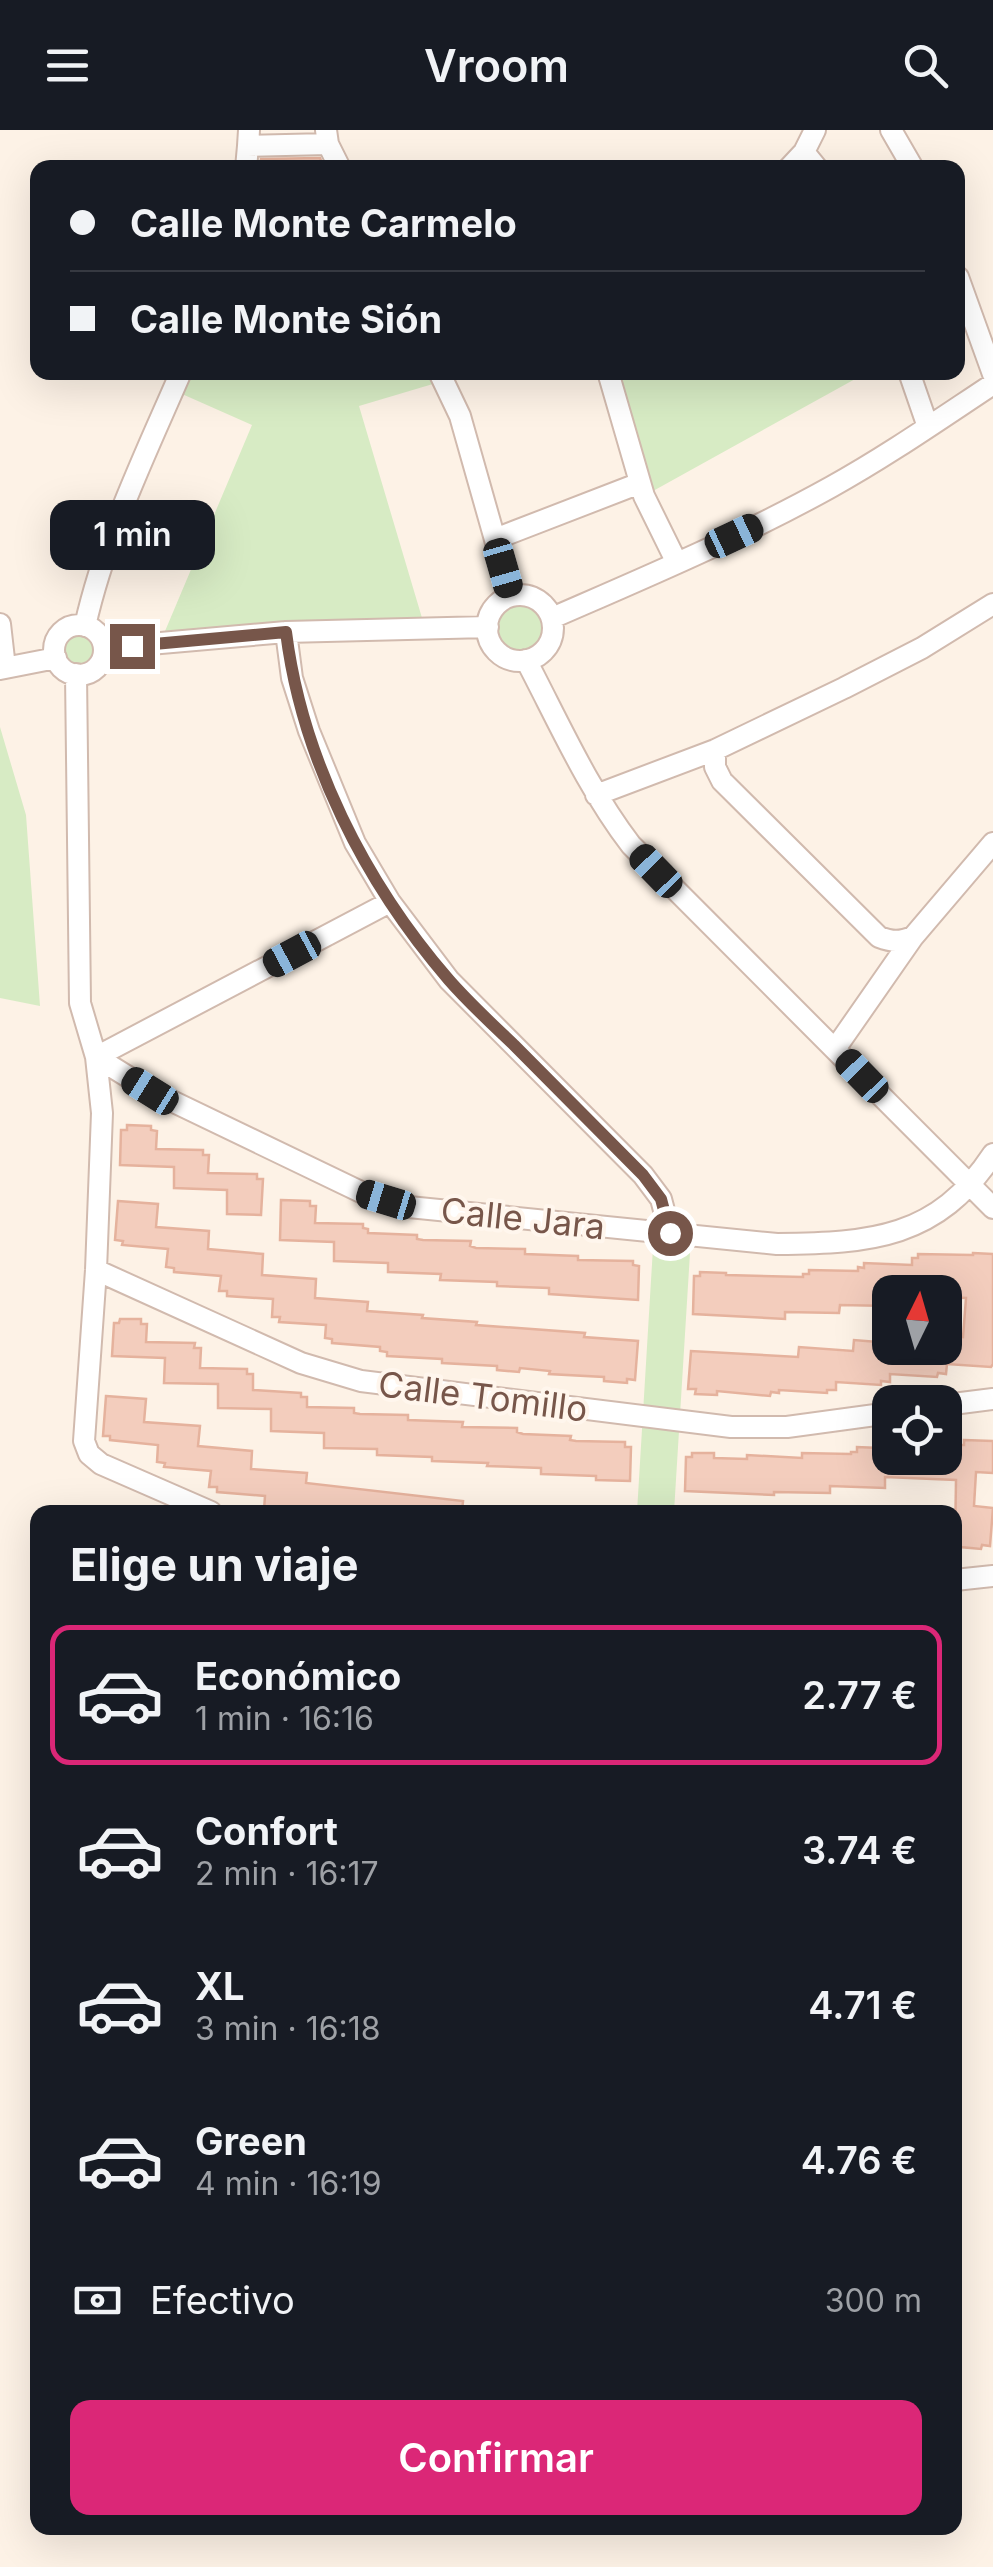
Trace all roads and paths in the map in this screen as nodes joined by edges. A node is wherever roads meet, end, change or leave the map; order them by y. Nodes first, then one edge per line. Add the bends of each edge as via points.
1 (815, 130) edge
2 (890, 130) edge
3 (327, 137) edge
4 (248, 148) edge
5 (804, 160) edge
6 (908, 160) edge
7 (965, 296) edge
8 (993, 374) edge
9 (178, 380) edge
10 (442, 380) edge
11 (610, 380) edge
12 (913, 380) edge
13 (993, 384) edge
14 (928, 426) junction
15 (640, 484) junction
16 (495, 539) junction
17 (677, 563) junction
18 (511, 596) junction
19 (993, 604) edge
20 (552, 618) junction
21 (0, 624) edge
22 (85, 626) junction
23 (488, 627) junction
24 (286, 632) junction
25 (104, 648) junction
26 (56, 658) junction
27 (526, 660) junction
28 (2, 668) edge
29 (76, 674) junction
30 (715, 750) junction
31 (596, 794) junction
32 (993, 843) edge
33 (390, 902) junction
34 (913, 937) junction
35 (835, 1049) junction
36 (96, 1056) junction
37 (993, 1154) edge
38 (968, 1186) junction
39 (993, 1208) edge
40 (670, 1233) junction
41 (96, 1270) junction
42 (993, 1398) edge
43 (962, 1403) edge
44 (872, 1416) edge
45 (196, 1505) edge
46 (993, 1576) edge
47 (962, 1579) edge

1 - 5 street
2 - 6 street
3 - 4 street
7 - 8 street
9 - 22 street via 112,534
10 - 16 street via 460,416
11 - 15 street
12 - 14 street
13 - 14 street
14 - 17 street via 833,486
15 - 16 street
15 - 17 street
16 - 18 street
17 - 20 street
18 - 20 street via 539,600
18 - 23 street via 498,603
19 - 30 street via 922,648
20 - 27 street via 545,650
21 - 28 street
22 - 25 street
22 - 26 street via 58,636
23 - 24 street
23 - 27 street via 497,651
24 - 25 street
24 - 33 street via 292,678 314,746 355,843
25 - 29 street via 96,668
26 - 28 street
26 - 29 street
27 - 31 street
29 - 36 street via 80,1004
30 - 31 street
30 - 34 street via 722,781 879,937
31 - 35 street via 631,845
32 - 34 street
33 - 36 street
33 - 40 street via 449,980 643,1175 661,1199
34 - 35 street
35 - 38 street
36 - 40 street, Calle Jara via 150,1091 363,1193 408,1206
36 - 41 street via 102,1113
37 - 38 street, Calle Jara
38 - 39 street
38 - 40 street, Calle Jara via 927,1220 866,1238 776,1244
41 - 44 street, Calle Tomillo via 302,1363 361,1381 732,1427 787,1428
41 - 45 street via 84,1440 101,1464
42 - 43 street
46 - 47 street

